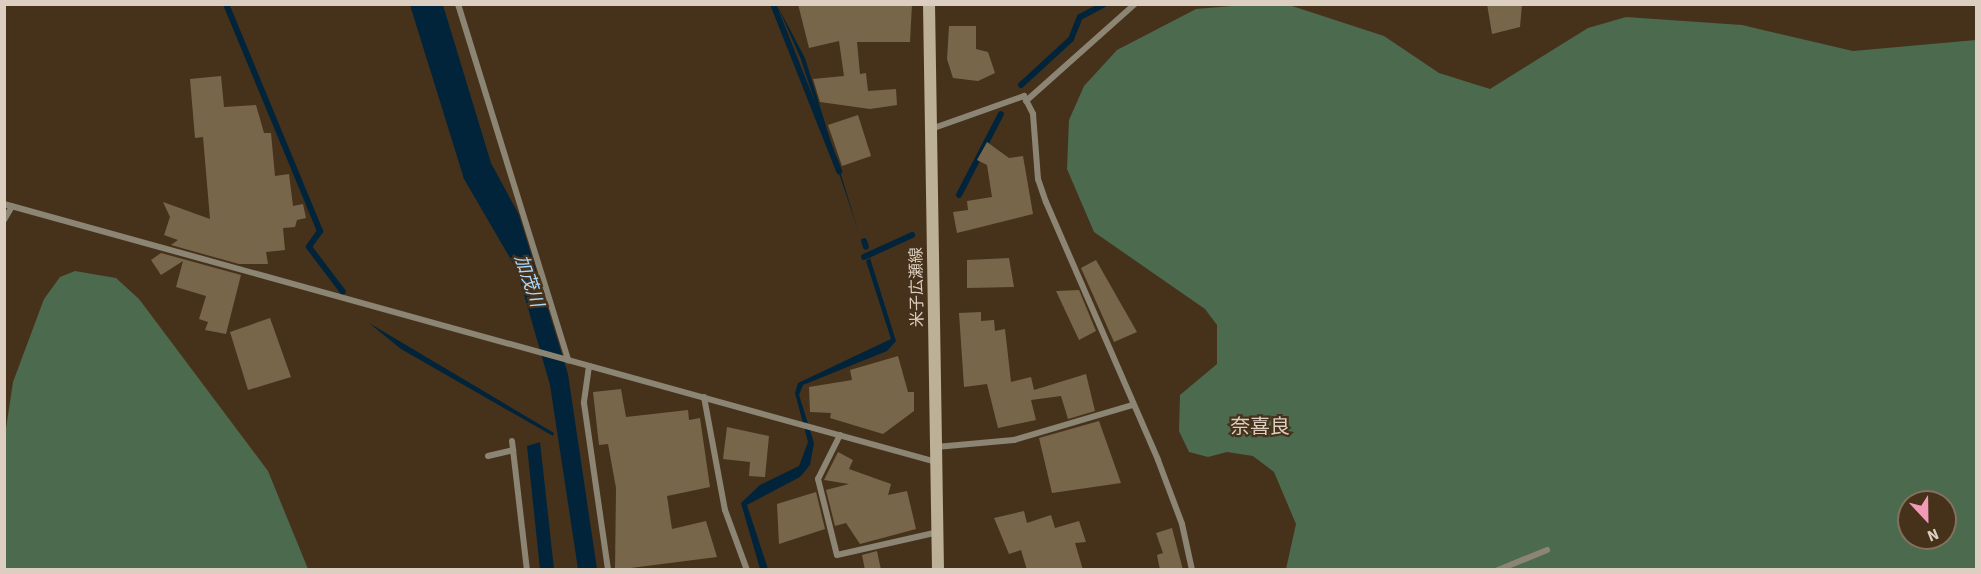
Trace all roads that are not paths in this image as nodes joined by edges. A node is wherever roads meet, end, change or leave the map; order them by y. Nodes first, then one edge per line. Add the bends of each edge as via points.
1 (458, 4) edge
2 (929, 4) edge
3 (1135, 4) edge
4 (1026, 101) junction
5 (931, 129) junction
6 (8, 205) edge
7 (4, 220) edge
8 (568, 360) junction
9 (589, 366) junction
10 (704, 397) junction
11 (1133, 405) junction
12 (840, 435) junction
13 (512, 441) dead end
14 (936, 447) junction
15 (513, 450) junction
16 (488, 456) dead end
17 (936, 462) junction
18 (938, 532) junction
19 (1547, 550) dead end
20 (527, 570) edge
21 (608, 570) edge
22 (747, 570) edge
23 (938, 570) edge
24 (1192, 570) edge
25 (1498, 570) edge

1 - 8 street
2 - 5 main road, 米子広瀬線
3 - 4 street
4 - 5 street via 1024,96
4 - 11 street via 1033,114 1038,178 1046,202
5 - 14 main road, 米子広瀬線
6 - 7 street
6 - 8 street
8 - 9 street
9 - 10 street
9 - 21 street via 584,403
10 - 12 street
10 - 22 street via 724,510
11 - 14 street via 1014,440
11 - 24 street via 1182,524
12 - 17 street
12 - 18 street via 818,479 837,555
13 - 15 street
14 - 17 main road, 米子広瀬線
15 - 16 street
15 - 20 street
17 - 18 main road, 米子広瀬線
18 - 23 main road, 米子広瀬線
19 - 25 street

